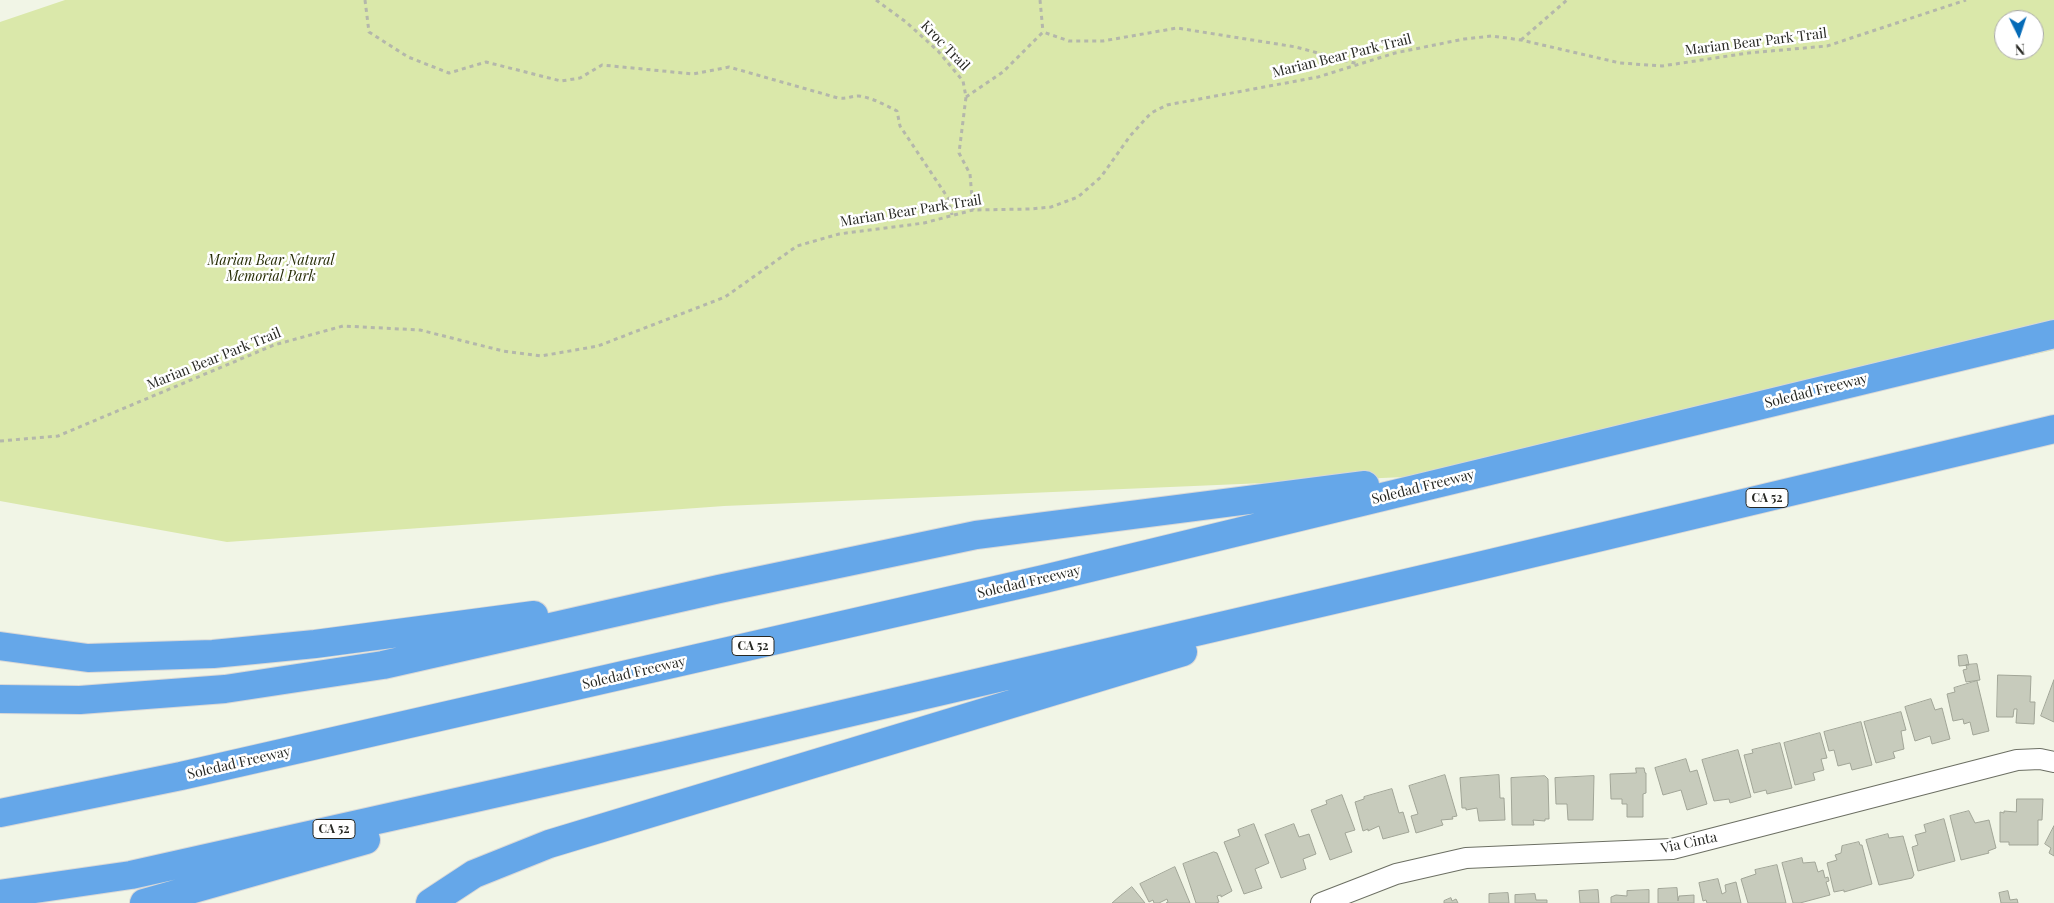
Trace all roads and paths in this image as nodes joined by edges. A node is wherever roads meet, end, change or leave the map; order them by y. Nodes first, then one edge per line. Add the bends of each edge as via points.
1 (365, 0) edge
2 (876, 0) edge
3 (1040, 0) edge
4 (1567, 0) edge
5 (1966, 0) edge
6 (1043, 32) junction
7 (1521, 40) junction
8 (1358, 64) junction
9 (966, 97) junction
10 (973, 210) junction
11 (952, 215) junction
12 (2054, 334) edge
13 (2054, 429) edge
14 (0, 441) edge
15 (1503, 467) junction
16 (1479, 566) junction
17 (719, 590) junction
18 (2, 646) edge
19 (0, 699) edge
20 (667, 755) junction
21 (2054, 762) edge
22 (0, 813) edge
23 (0, 894) edge
24 (144, 903) edge
25 (430, 903) edge
26 (1321, 903) edge

1 - 11 path via 369,32 408,57 449,73 486,62 561,81 580,78 602,65 693,74 730,67 838,98 874,99 897,112 900,126 948,198
2 - 9 path, Kroc Trail via 938,51 962,79
3 - 6 path
4 - 7 path
5 - 7 path, Marian Bear Park Trail via 1827,46 1748,52 1662,66 1620,63
6 - 8 path via 1068,41 1103,41 1177,28 1296,47
6 - 9 path via 1003,72
7 - 8 path, Marian Bear Park Trail via 1492,36 1464,39
8 - 10 path, Marian Bear Park Trail via 1318,76 1167,105 1151,114 1130,136 1101,177 1078,197 1051,207
9 - 10 path, Kroc Trail via 959,152 970,174
10 - 11 path, Marian Bear Park Trail
11 - 14 path, Marian Bear Park Trail via 924,223 839,234 798,246 725,297 598,346 541,356 502,352 420,330 343,326 274,345 58,436
12 - 15 highway, Soledad Freeway / CA 52
13 - 16 highway, CA 52
15 - 17 highway via 976,535
15 - 22 highway, Soledad Freeway / CA 52 via 1044,579 181,776
16 - 20 highway, CA 52
16 - 25 highway via 550,844 474,874
17 - 18 highway via 315,644 212,654 88,658
17 - 19 highway via 382,665 225,689 80,700
20 - 23 highway, CA 52 via 131,875
20 - 24 highway
21 - 26 street, Via Cinta via 2018,760 1672,849 1466,858 1396,874

